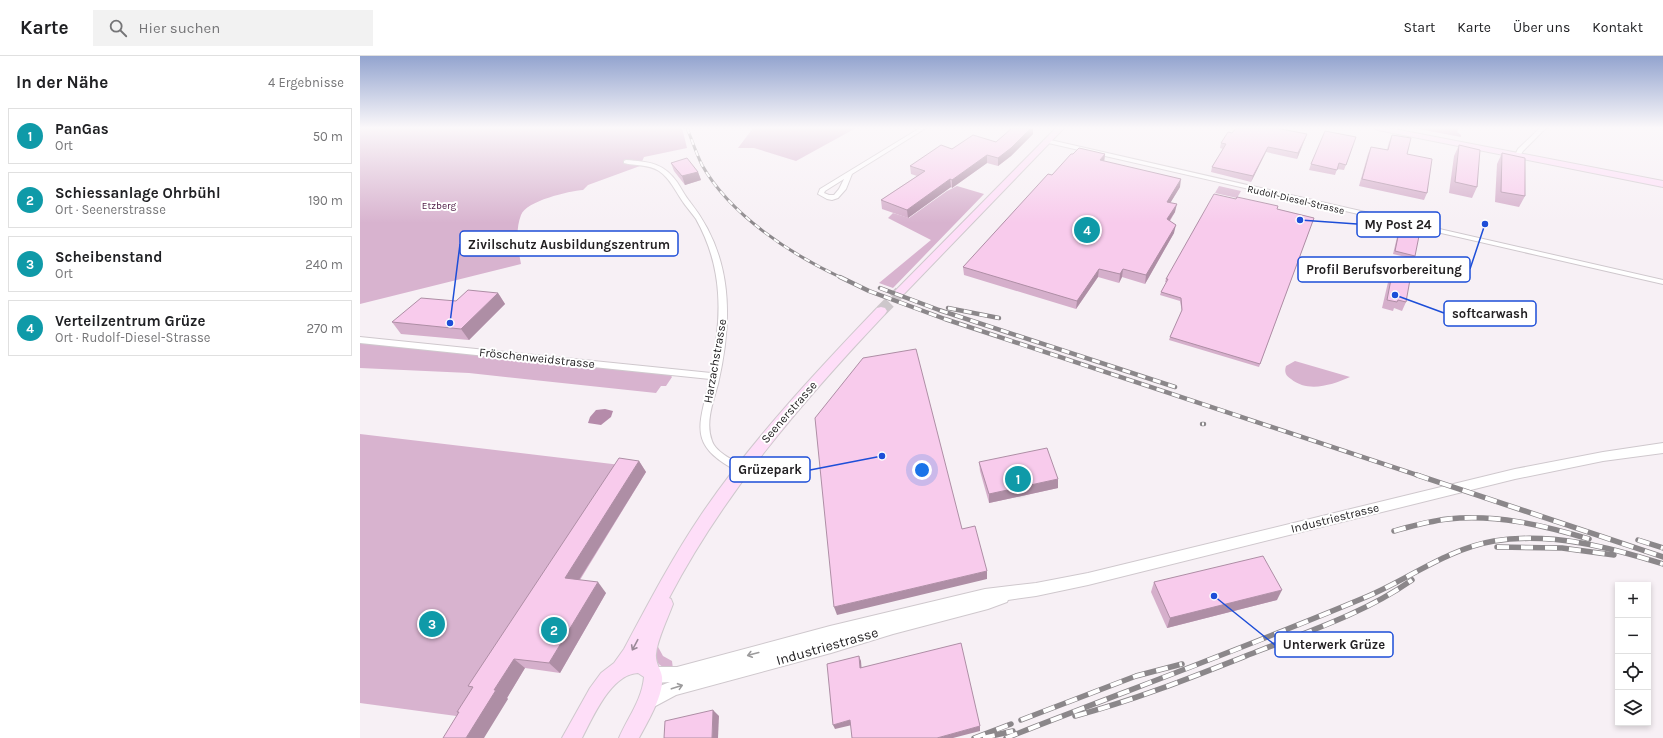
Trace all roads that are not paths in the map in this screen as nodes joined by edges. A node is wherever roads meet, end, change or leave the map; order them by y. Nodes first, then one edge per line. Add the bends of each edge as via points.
1 (872, 160) edge
2 (1028, 160) edge
3 (1128, 160) edge
4 (1542, 160) edge
5 (626, 162) dead end
6 (849, 174) dead end
7 (1663, 184) edge
8 (1663, 282) edge
9 (900, 292) tunnel mouth
10 (881, 311) tunnel mouth
11 (360, 340) edge
12 (715, 376) junction
13 (1663, 448) edge
14 (742, 470) junction
15 (680, 561) junction
16 (1009, 594) junction
17 (620, 669) junction
18 (651, 671) junction
19 (647, 702) junction
20 (572, 738) edge
21 (629, 738) edge

1 - 6 street
2 - 9 main road
3 - 8 street, Rudolf-Diesel-Strasse
4 - 7 main road
5 - 12 street, Harzachstrasse via 664,170 700,219 714,247 722,280 724,307
10 - 14 main road, Seenerstrasse via 826,369 761,444
11 - 12 street, Fröschenweidstrasse
12 - 14 street, Harzachstrasse via 704,416 707,443 723,458
13 - 16 street, Industriestrasse via 1528,471 1044,588
14 - 15 main road, Seenerstrasse
15 -> 17 main road, Seenerstrasse
15 - 18 main road, Seenerstrasse via 650,646
16 -> 18 street, Industriestrasse via 985,595 677,674
19 -> 16 street, Industriestrasse via 676,687 982,604
17 - 18 main road via 634,664
17 - 20 main road, Seenerstrasse via 602,686
18 - 19 main road, Seenerstrasse via 652,689
19 - 21 main road, Seenerstrasse

